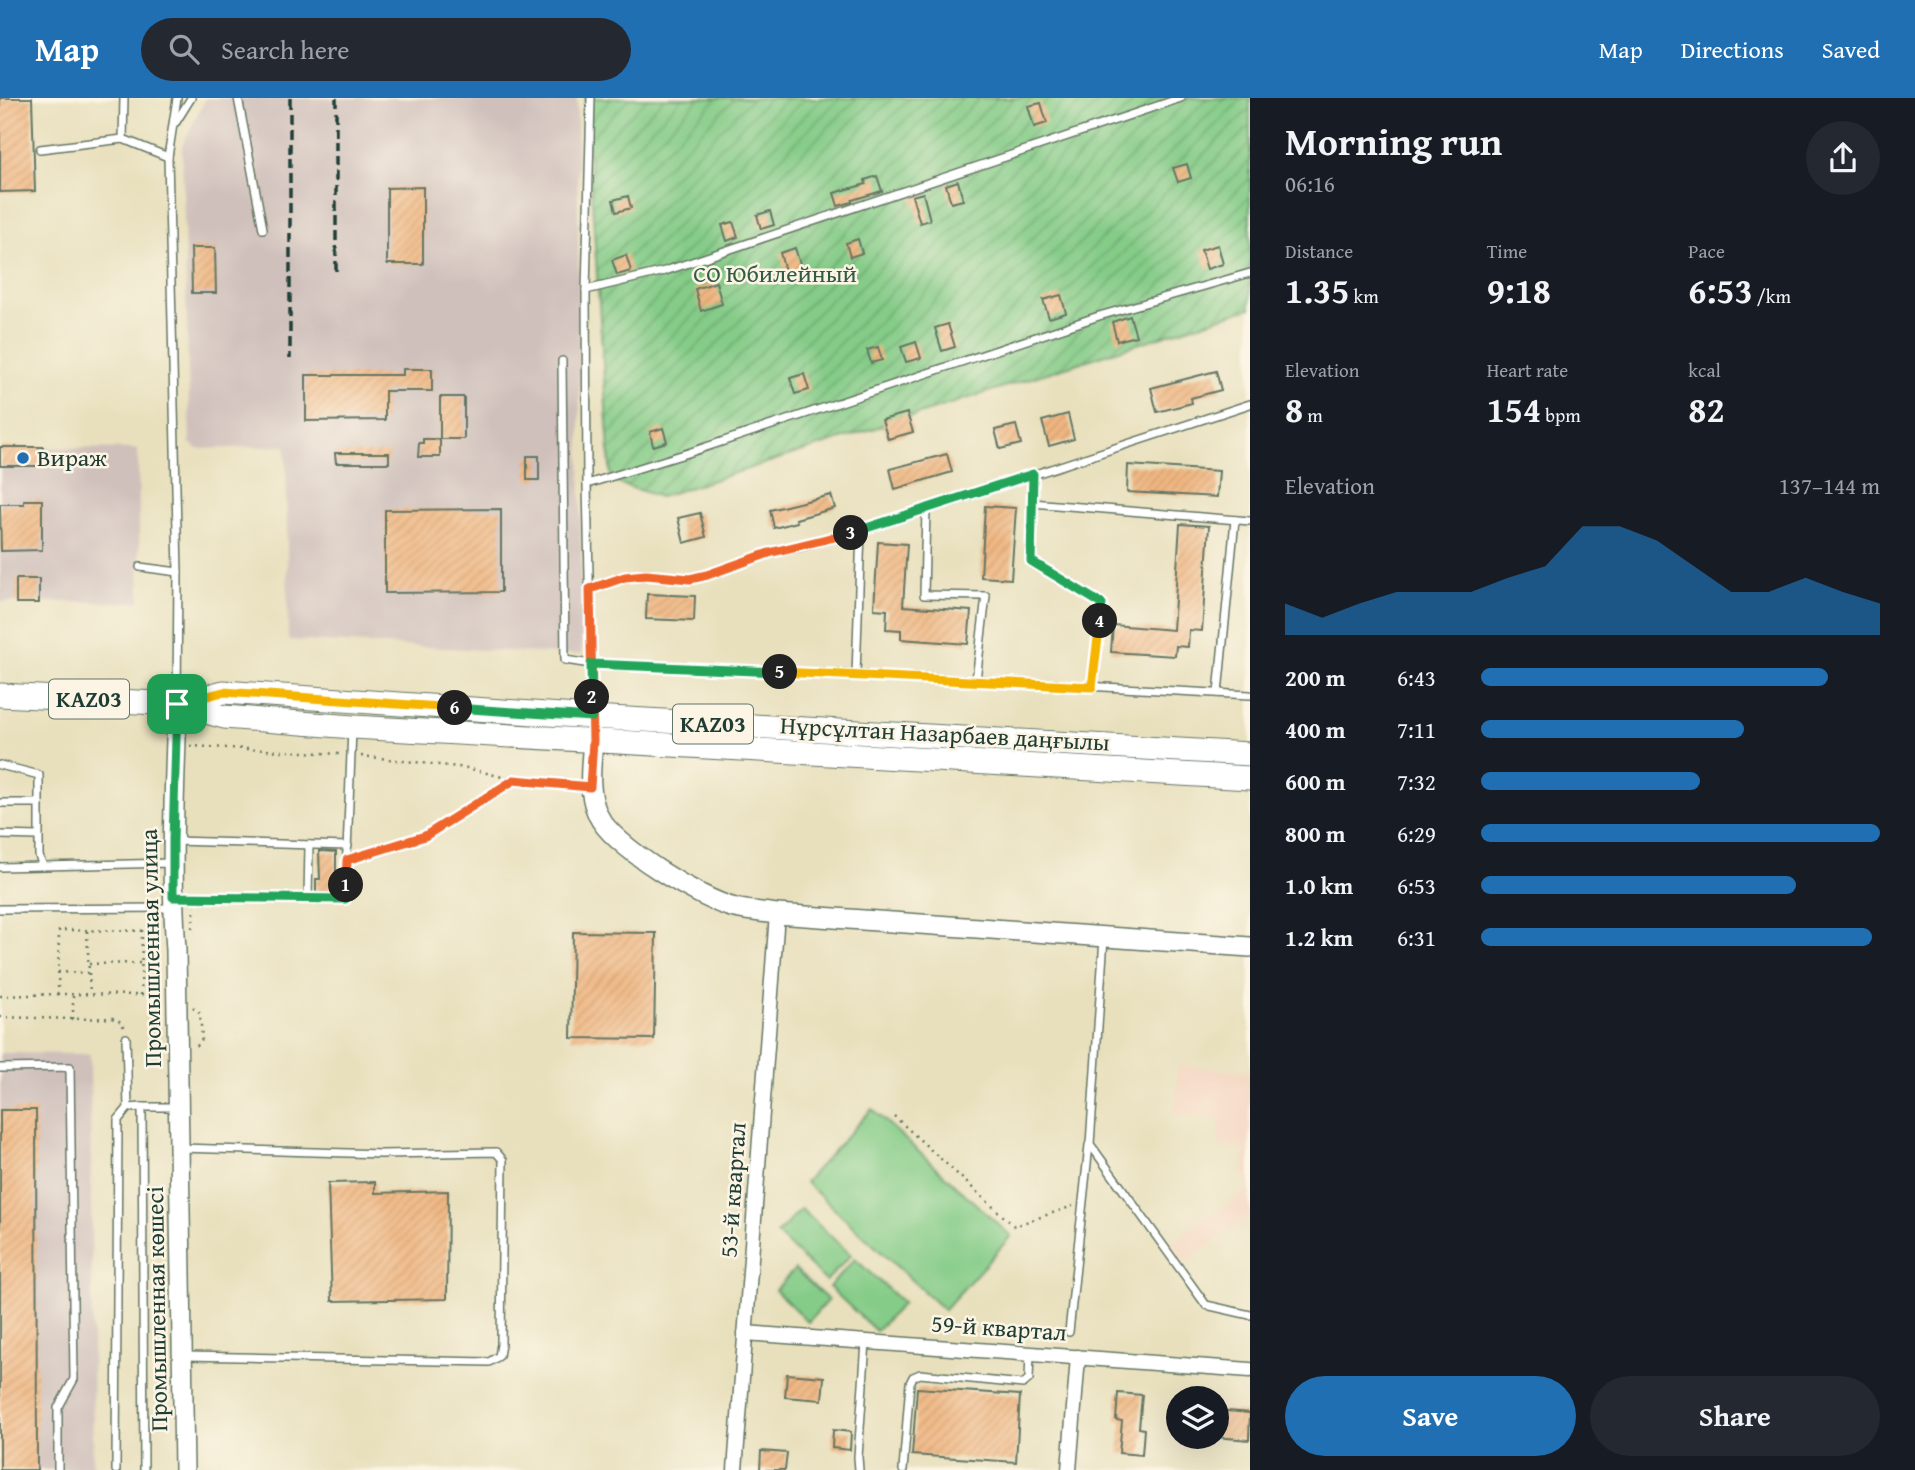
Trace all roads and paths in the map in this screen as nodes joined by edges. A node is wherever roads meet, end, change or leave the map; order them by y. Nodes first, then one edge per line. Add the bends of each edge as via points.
1 (124, 98) edge
2 (177, 98) edge
3 (191, 98) edge
4 (238, 98) edge
5 (591, 98) edge
6 (1181, 98) edge
7 (173, 126) junction
8 (123, 139) junction
9 (40, 149) dead end
10 (168, 157) junction
11 (263, 229) dead end
12 (1250, 273) edge
13 (586, 290) junction
14 (562, 361) dead end
15 (1250, 404) edge
16 (1033, 474) junction
17 (587, 484) junction
18 (1032, 503) junction
19 (926, 509) junction
20 (1235, 520) junction
21 (1250, 522) edge
22 (861, 531) junction
23 (140, 567) dead end
24 (178, 572) junction
25 (590, 589) junction
26 (591, 664) junction
27 (856, 675) junction
28 (976, 680) junction
29 (1092, 687) junction
30 (1219, 693) junction
31 (0, 695) edge
32 (1250, 695) edge
33 (177, 704) junction
34 (592, 717) junction
35 (352, 727) junction
36 (593, 741) junction
37 (176, 747) junction
38 (1250, 754) edge
39 (351, 755) junction
40 (0, 765) edge
41 (1250, 778) edge
42 (514, 780) junction
43 (590, 787) junction
44 (0, 803) edge
45 (39, 803) junction
46 (0, 835) edge
47 (38, 836) junction
48 (173, 841) junction
49 (309, 845) junction
50 (348, 846) junction
51 (347, 860) junction
52 (173, 863) junction
53 (43, 866) junction
54 (0, 867) edge
55 (309, 898) junction
56 (173, 902) junction
57 (0, 909) edge
58 (777, 914) junction
59 (86, 930) junction
60 (1104, 937) junction
61 (1250, 947) edge
62 (141, 963) junction
63 (89, 964) junction
64 (58, 972) junction
65 (90, 973) junction
66 (58, 994) junction
67 (74, 994) junction
68 (90, 994) junction
69 (0, 996) edge
70 (0, 1017) edge
71 (74, 1019) junction
72 (126, 1038) joint
73 (0, 1068) edge
74 (142, 1107) junction
75 (179, 1107) junction
76 (128, 1108) junction
77 (894, 1116) dead end
78 (1090, 1144) junction
79 (179, 1148) junction
80 (1083, 1202) junction
81 (1250, 1315) edge
82 (746, 1332) junction
83 (1069, 1332) dead end
84 (866, 1341) junction
85 (1030, 1353) junction
86 (183, 1356) junction
87 (1078, 1357) junction
88 (1250, 1370) edge
89 (58, 1470) edge
90 (116, 1470) edge
91 (144, 1470) edge
92 (184, 1470) edge
93 (735, 1470) edge
94 (859, 1470) edge
95 (903, 1470) edge
96 (1069, 1470) edge

1 - 8 lane
2 - 7 lane
3 - 7 lane
4 - 11 lane
5 - 13 lane
6 - 13 lane via 665,271
7 - 10 lane
8 - 9 lane
8 - 10 lane
10 - 24 lane
12 - 17 lane via 1099,316
13 - 17 lane
14 - 26 lane via 565,660
15 - 16 lane
16 - 18 lane
16 - 19 lane
17 - 25 lane
18 - 20 lane
18 - 29 lane via 1031,561 1102,604
19 - 22 lane
19 - 28 lane via 924,595 986,596
20 - 21 lane
20 - 30 lane
22 - 25 lane via 769,553 690,579 625,577
22 - 27 lane
23 - 24 lane
24 - 33 lane
25 - 26 lane
26 - 27 lane
26 - 34 lane
27 - 28 lane
28 - 29 lane
29 - 30 lane
30 - 32 lane
31 - 33 main road, Нұрсұлтан Назарбаев даңғылы / KАZ03
33 - 34 main road, Нұрсұлтан Назарбаев даңғылы / KАZ03 via 223,692
33 - 35 main road, Нұрсұлтан Назарбаев даңғылы / KАZ03 via 224,717
33 - 37 street, Промышленная улица
34 - 36 main road
34 - 38 main road, Нұрсұлтан Назарбаев даңғылы / KАZ03
35 - 36 main road, Нұрсұлтан Назарбаев даңғылы / KАZ03
35 - 39 lane
36 - 41 main road, Нұрсұлтан Назарбаев даңғылы / KАZ03
36 - 43 street
37 - 39 path
37 - 48 street, Промышленная улица
39 - 42 path via 467,768
39 - 50 lane
40 - 45 lane via 40,775
42 - 43 path
42 - 51 path via 425,836
43 - 58 street via 598,817 655,867 695,892 733,908
44 - 45 lane
45 - 47 lane
46 - 47 lane
47 - 53 lane
48 - 49 lane
48 - 52 street, Промышленная улица
49 - 50 lane
49 - 55 lane
50 - 51 lane
51 - 55 lane via 345,899
52 - 53 lane
52 - 56 street, Промышленная улица
53 - 54 lane
55 - 56 lane
56 - 57 lane
56 - 75 street, Промышленная улица
58 - 60 street
58 - 82 street, 53-й квартал
59 - 62 path via 142,930
59 - 63 path
59 - 64 path via 59,929
60 - 61 street
60 - 78 lane
62 - 63 path
62 - 68 path via 141,995
63 - 65 path
64 - 65 path
64 - 66 path
65 - 68 path
66 - 67 path
66 - 69 path
67 - 68 path
67 - 71 path
70 - 71 path
71 - 72 path via 112,1018 122,1022
72 - 76 lane
73 - 89 lane via 70,1067 74,1379 58,1408
74 - 75 lane
74 - 76 lane
74 - 91 lane
75 - 79 street, Промышленная улица
76 - 90 lane via 118,1120
77 - 80 path via 1014,1226
78 - 80 lane
78 - 81 lane via 1206,1305
79 - 86 street, Промышленная көшесі
79 - 86 lane via 496,1152 503,1160 499,1356 489,1362
80 - 83 lane
82 - 84 street, 59-й квартал
82 - 93 street, 53-й квартал
84 - 85 street, 59-й квартал
84 - 94 lane
85 - 87 street, 59-й квартал
85 - 95 lane via 1029,1379 1023,1384 913,1377
86 - 92 street, Промышленная көшесі
87 - 88 street, 59-й квартал
87 - 96 street

